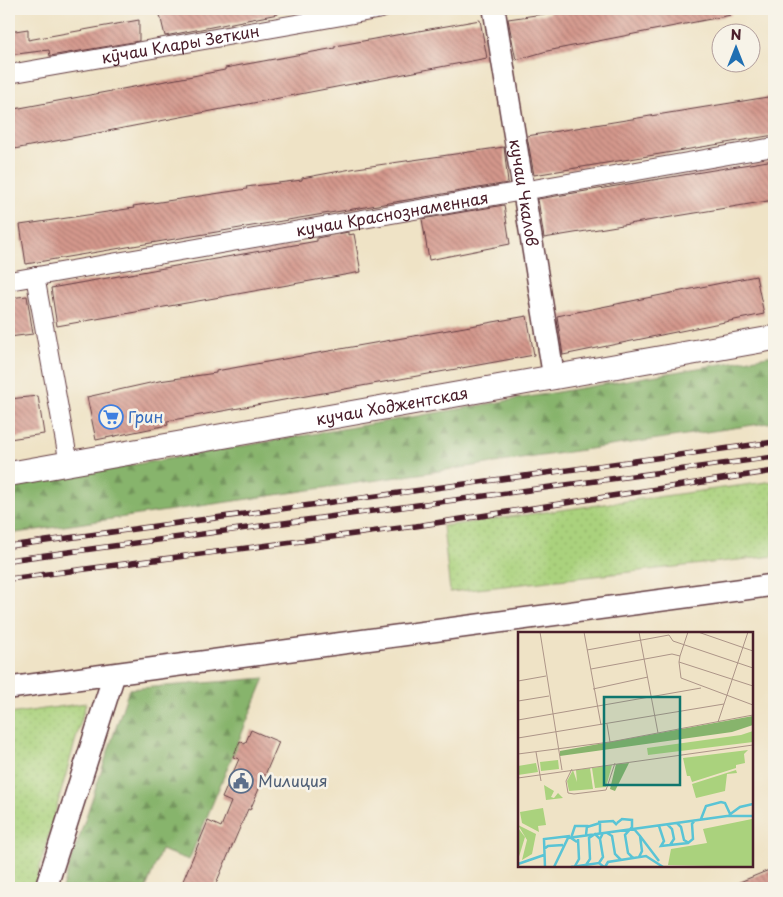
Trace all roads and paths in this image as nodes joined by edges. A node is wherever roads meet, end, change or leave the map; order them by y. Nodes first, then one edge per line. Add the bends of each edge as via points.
1 (382, 9) edge
2 (494, 9) edge
3 (9, 74) edge
4 (774, 147) edge
5 (523, 190) junction
6 (35, 276) junction
7 (9, 281) edge
8 (774, 338) edge
9 (554, 378) junction
10 (69, 464) junction
11 (9, 474) edge
12 (774, 585) edge
13 (114, 674) junction
14 (9, 688) edge
15 (46, 888) edge

1 - 3 street, кӯчаи Клары Зеткин
2 - 5 street, кучаи Чкалов
4 - 5 street, кучаи Краснознаменная
5 - 6 street, кучаи Краснознаменная
5 - 9 street, кучаи Чкалов
6 - 7 street, кучаи Краснознаменная
6 - 10 street
8 - 9 main road, кучаи Ходжентская
9 - 10 main road, кучаи Ходжентская
10 - 11 main road, кучаи Ходжентская
12 - 13 street
13 - 14 street
13 - 15 street

